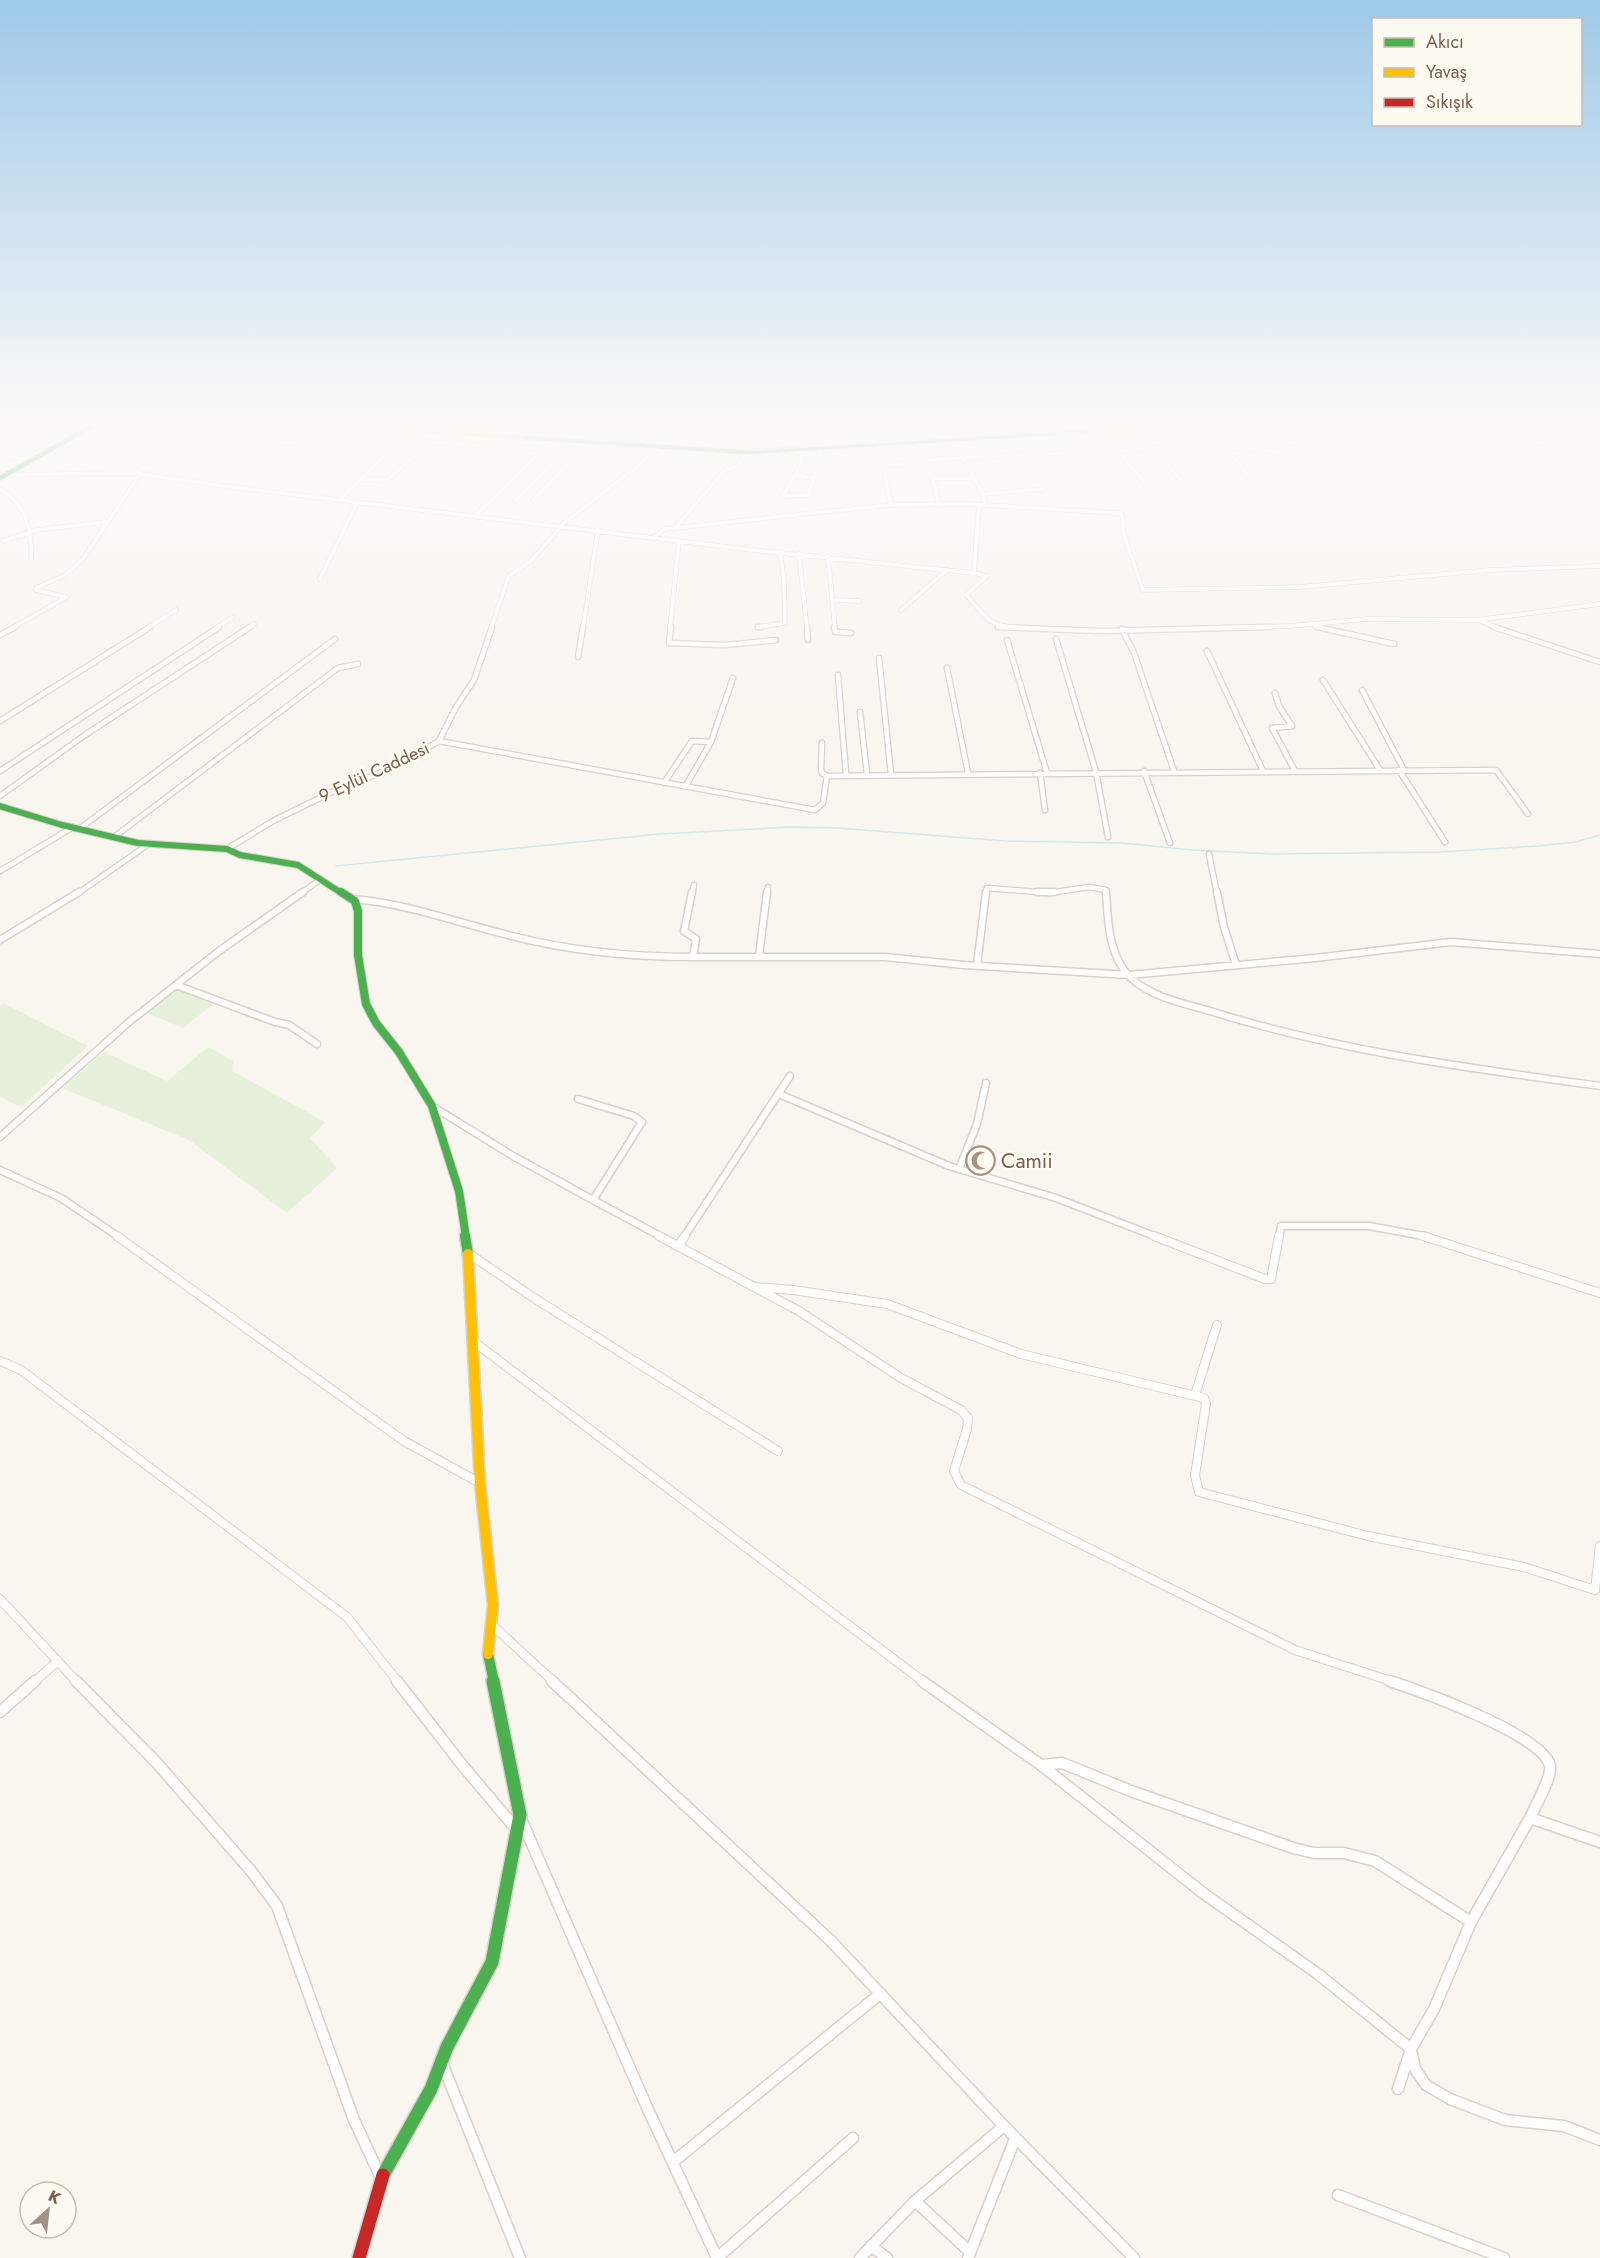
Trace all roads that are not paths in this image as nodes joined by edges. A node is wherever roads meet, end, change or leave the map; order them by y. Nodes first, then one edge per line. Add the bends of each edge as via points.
1 (29, 527) edge
2 (66, 527) edge
3 (103, 527) edge
4 (345, 527) edge
5 (559, 527) edge
6 (579, 527) edge
7 (681, 527) edge
8 (979, 527) edge
9 (1123, 527) edge
10 (675, 528) joint
11 (598, 530) junction
12 (31, 532) junction
13 (654, 537) junction
14 (3, 541) dead end
15 (679, 541) junction
16 (780, 552) junction
17 (799, 554) junction
18 (828, 556) junction
19 (31, 560) dead end
20 (1600, 566) edge
21 (947, 570) junction
22 (974, 573) junction
23 (320, 579) dead end
24 (831, 600) junction
25 (859, 601) dead end
26 (1600, 604) edge
27 (176, 610) dead end
28 (901, 610) dead end
29 (233, 617) dead end
30 (1477, 620) junction
31 (254, 624) dead end
32 (1308, 625) junction
33 (758, 627) dead end
34 (1122, 629) junction
35 (851, 633) dead end
36 (0, 635) edge
37 (334, 639) dead end
38 (1056, 639) dead end
39 (776, 640) dead end
40 (808, 640) dead end
41 (1007, 640) dead end
42 (1394, 644) dead end
43 (1207, 651) dead end
44 (578, 657) dead end
45 (879, 658) dead end
46 (1600, 662) edge
47 (358, 664) dead end
48 (947, 668) dead end
49 (838, 675) dead end
50 (734, 678) dead end
51 (1323, 680) dead end
52 (1362, 690) dead end
53 (1275, 693) dead end
54 (860, 712) dead end
55 (0, 721) edge
56 (439, 741) junction
57 (711, 742) junction
58 (822, 743) dead end
59 (1380, 770) junction
60 (1402, 770) junction
61 (0, 771) edge
62 (1144, 771) junction
63 (1174, 771) junction
64 (1263, 771) junction
65 (1295, 771) junction
66 (1096, 772) junction
67 (968, 773) junction
68 (1040, 773) junction
69 (1047, 773) junction
70 (846, 774) junction
71 (867, 774) junction
72 (891, 774) junction
73 (827, 776) junction
74 (664, 783) junction
75 (685, 787) junction
76 (0, 796) edge
77 (0, 806) edge
78 (1045, 810) dead end
79 (1528, 814) dead end
80 (76, 828) junction
81 (114, 837) junction
82 (1108, 837) dead end
83 (1445, 842) dead end
84 (150, 843) junction
85 (1170, 843) dead end
86 (227, 849) junction
87 (1209, 854) dead end
88 (0, 871) edge
89 (321, 879) junction
90 (694, 885) dead end
91 (768, 887) dead end
92 (352, 899) junction
93 (0, 940) edge
94 (1600, 954) edge
95 (759, 956) junction
96 (693, 957) junction
97 (977, 965) junction
98 (1236, 965) junction
99 (1129, 975) junction
100 (176, 985) junction
101 (318, 1044) dead end
102 (790, 1076) dead end
103 (986, 1083) dead end
104 (1600, 1086) edge
105 (779, 1094) junction
106 (578, 1099) dead end
107 (432, 1106) junction
108 (0, 1137) edge
109 (959, 1168) junction
110 (0, 1170) edge
111 (593, 1200) junction
112 (678, 1246) junction
113 (468, 1253) junction
114 (752, 1287) junction
115 (1600, 1293) edge
116 (1217, 1325) dead end
117 (472, 1341) junction
118 (0, 1361) edge
119 (1195, 1395) junction
120 (778, 1451) dead end
121 (480, 1483) junction
122 (1600, 1546) edge
123 (0, 1599) edge
124 (490, 1623) junction
125 (58, 1661) junction
126 (0, 1712) edge
127 (1041, 1765) junction
128 (520, 1815) junction
129 (1530, 1818) junction
130 (517, 1830) junction
131 (1600, 1842) edge
132 (1471, 1922) junction
133 (880, 1994) junction
134 (1411, 2049) junction
135 (442, 2062) junction
136 (1398, 2088) dead end
137 (1004, 2126) junction
138 (853, 2138) dead end
139 (1015, 2139) junction
140 (1600, 2140) edge
141 (673, 2162) junction
142 (381, 2178) junction
143 (1338, 2195) dead end
144 (915, 2201) junction
145 (871, 2246) junction
146 (969, 2255) edge
147 (359, 2258) edge
148 (520, 2258) edge
149 (717, 2258) edge
150 (860, 2258) edge
151 (887, 2258) edge
152 (1134, 2258) edge
153 (1504, 2258) edge

1 - 12 street
2 - 12 street
3 - 36 street via 72,570 36,588 66,597
4 - 23 street
5 - 56 street, 9 Eylül Caddesi via 531,561 509,576 474,680
6 - 11 street
7 - 10 street
8 - 22 street
9 - 20 street via 1143,590 1300,587 1490,570
10 - 13 street via 665,529
11 - 13 street
11 - 44 street
12 - 14 street
12 - 19 street
13 - 15 street
15 - 16 street
15 - 39 street via 669,643 725,645
16 - 17 street
16 - 33 street via 785,623
17 - 18 street
17 - 40 street
18 - 21 street
18 - 24 street
21 - 22 street
21 - 28 street
22 - 34 street via 987,576 966,594 999,627
24 - 25 street
24 - 35 street via 835,632
26 - 30 street
27 - 55 street
29 - 61 street
30 - 32 street via 1367,619
30 - 46 street
31 - 76 street
32 - 34 street
32 - 42 street
34 - 63 street via 1134,653
37 - 80 street
38 - 66 street
41 - 69 street
43 - 64 street
45 - 72 street
47 - 81 street via 338,668
48 - 67 street
49 - 70 street
50 - 57 street
51 - 59 street
52 - 60 street
53 - 65 street via 1292,726 1272,728
54 - 71 street
56 - 74 street
56 - 86 street, 9 Eylül Caddesi via 395,767 273,820
57 - 74 street via 692,741
57 - 75 street
58 - 73 street via 821,769
59 - 60 street
59 - 65 street
60 - 79 street via 1496,770
60 - 83 street
62 - 63 street
62 - 66 street
62 - 85 street
63 - 64 street
64 - 65 street
66 - 69 street
66 - 82 street
67 - 68 street
67 - 72 street
68 - 69 street
68 - 78 street
70 - 71 street
70 - 73 street
71 - 72 street
73 - 75 street via 823,803 815,810
74 - 75 street
77 - 80 main road
80 - 81 main road
80 - 88 street
81 - 84 main road
84 - 86 main road
84 - 93 street via 101,879
86 - 89 main road via 298,865
87 - 98 street
89 - 92 main road
89 - 100 street
90 - 96 street via 684,928 696,939
91 - 95 street
92 - 96 street via 427,913 570,950
92 - 107 main road via 358,911 358,955 366,1004
94 - 98 street via 1451,942
95 - 96 street
95 - 97 street via 885,957
97 - 99 street
97 - 99 street via 987,888 1049,893 1098,888 1106,890 1108,924 1117,958
98 - 99 street
99 - 104 street via 1153,990 1232,1019 1395,1056
100 - 101 street via 290,1025
100 - 108 street via 74,1069
102 - 105 street
103 - 109 street via 977,1124
105 - 109 street
105 - 112 street
106 - 111 street via 642,1122
107 - 111 street
107 - 113 main road via 459,1191
109 - 115 street via 1056,1198 1265,1279 1271,1279 1281,1226 1338,1224 1423,1235
110 - 121 street via 61,1198 404,1441
111 - 112 street
112 - 114 street
113 - 117 main road
113 - 120 street
114 - 119 street via 887,1304 1021,1354
114 - 129 street via 799,1311 901,1378 961,1410 968,1418 967,1429 954,1471 961,1485 1295,1650 1433,1695 1512,1732 1543,1752 1550,1767 1548,1778
116 - 119 street
117 - 121 main road
117 - 127 street via 942,1696
118 - 130 street via 21,1370 347,1617
119 - 122 street via 1204,1398 1206,1404 1195,1475 1199,1492 1368,1536 1533,1569 1595,1590
121 - 124 main road via 493,1605
123 - 125 street
124 - 128 main road via 487,1647
124 - 133 street via 832,1942
125 - 126 street
125 - 142 street via 156,1762 278,1906 354,2120
127 - 132 street via 1062,1762 1131,1791 1293,1848 1368,1858 1395,1871
127 - 134 street
128 - 130 main road
128 - 141 street
129 - 131 street
129 - 132 street
130 - 135 main road via 492,1962
132 - 134 street via 1434,2009
133 - 137 street
133 - 141 street
134 - 136 street
134 - 140 street via 1415,2069 1426,2085 1450,2099 1505,2120 1564,2126
135 - 142 main road via 431,2090
135 - 148 street
137 - 139 street
137 - 144 street
138 - 149 street
139 - 146 street
139 - 152 street
141 - 149 street
142 - 147 main road
143 - 153 street
144 - 145 street
144 - 146 street
145 - 150 street
145 - 151 street

